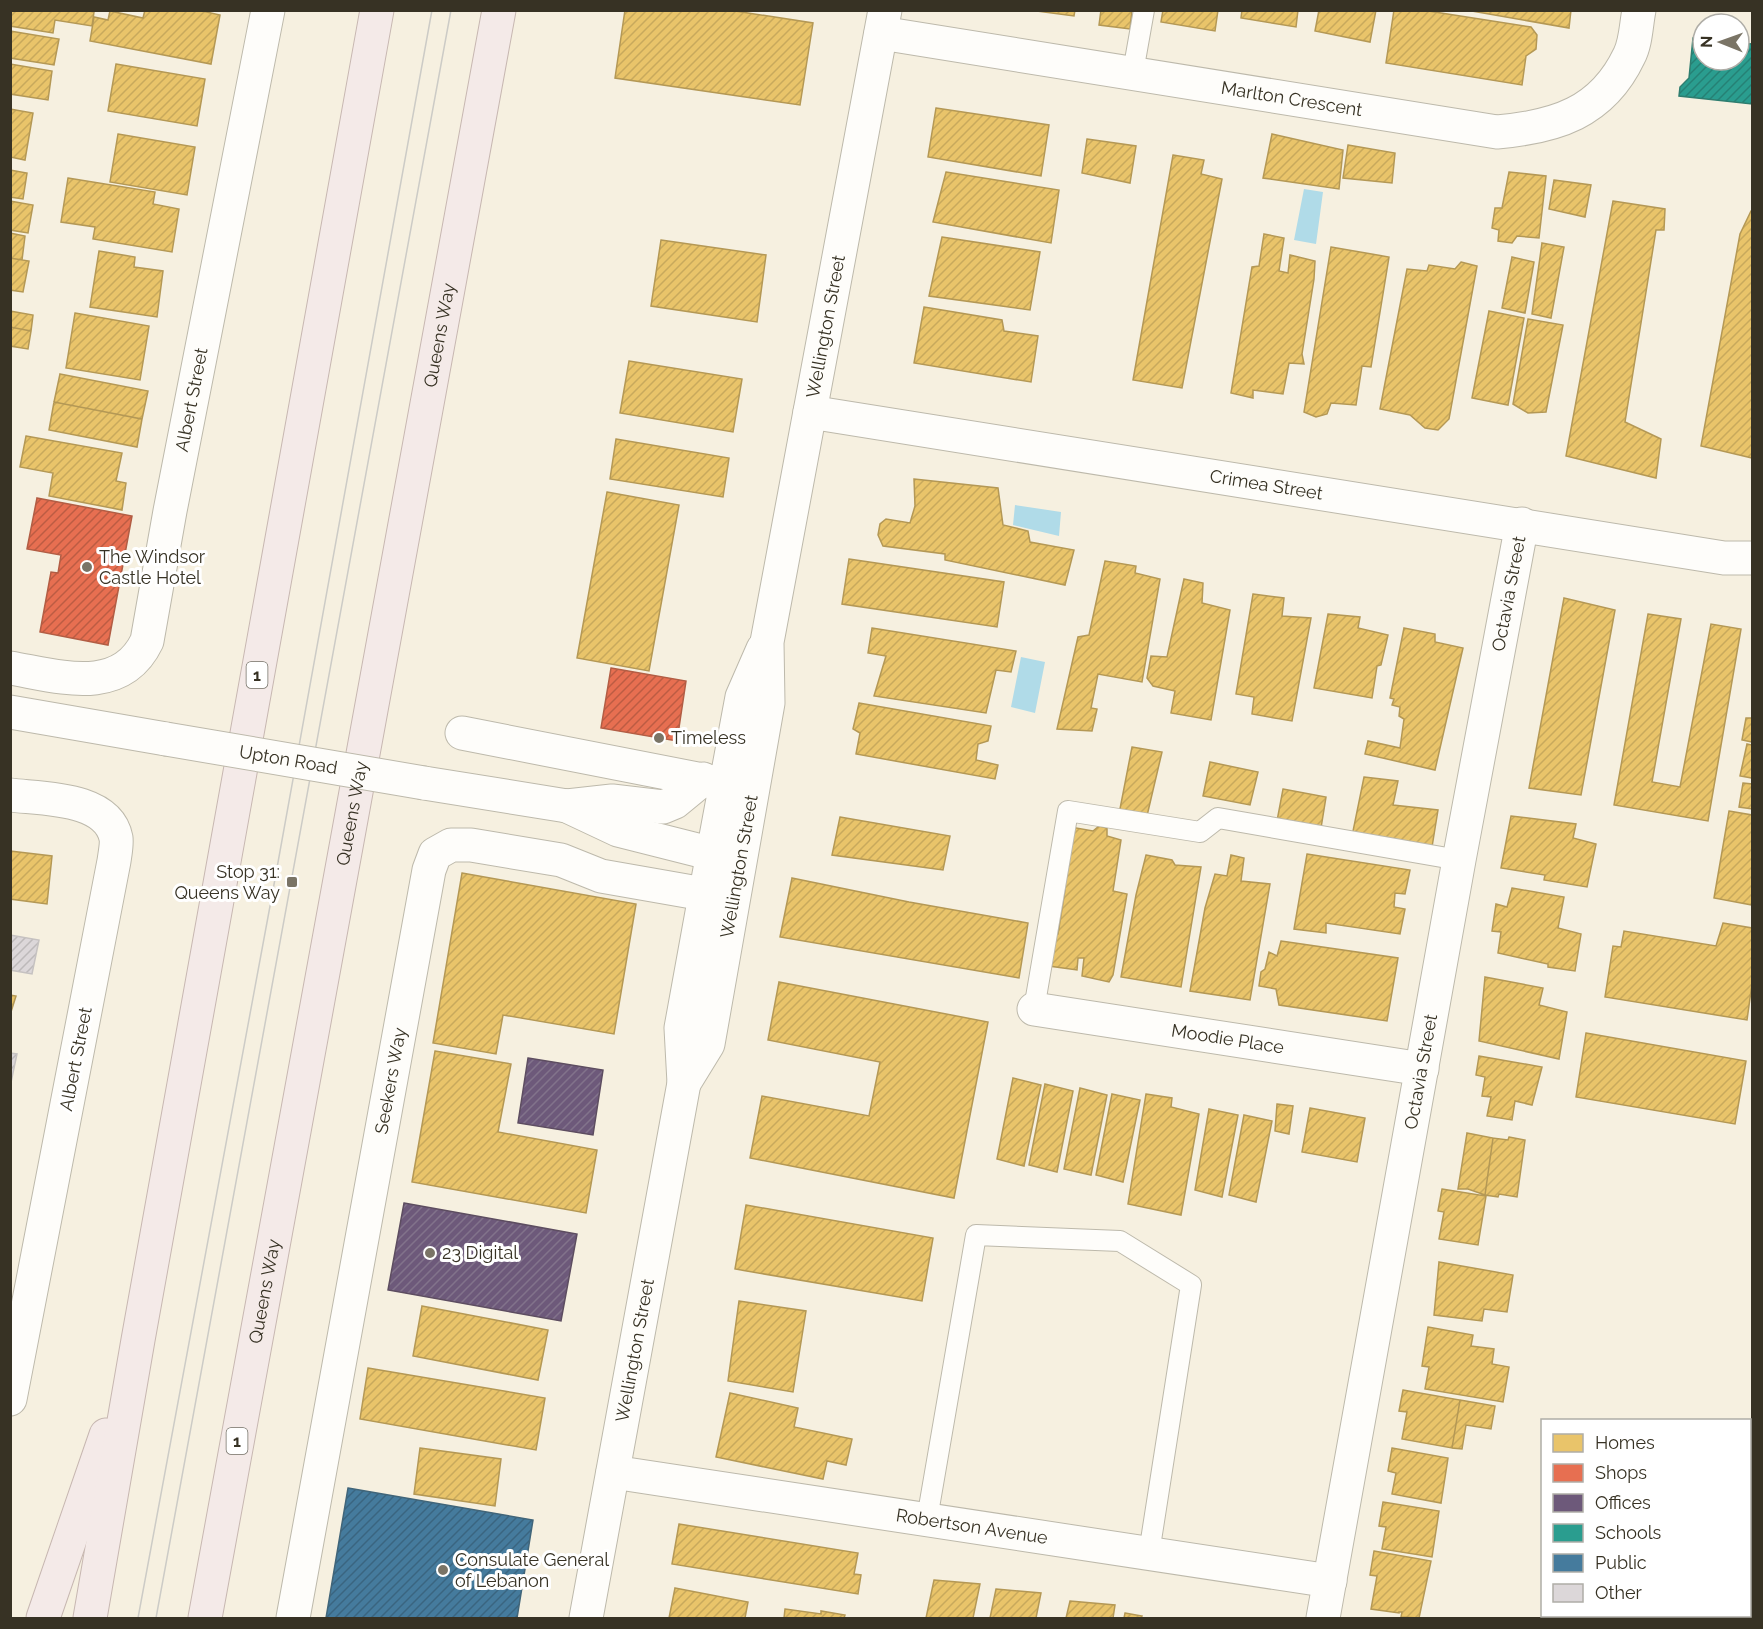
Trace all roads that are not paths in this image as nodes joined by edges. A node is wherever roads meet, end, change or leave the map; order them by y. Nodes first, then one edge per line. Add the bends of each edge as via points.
1 (268, 10) edge
2 (377, 10) edge
3 (499, 10) edge
4 (1144, 10) edge
5 (1639, 10) edge
6 (883, 22) edge
7 (1133, 72) junction
8 (810, 412) junction
9 (1522, 524) junction
10 (1743, 561) edge
11 (767, 642) junction
12 (10, 668) edge
13 (10, 712) edge
14 (462, 733) dead end
15 (714, 782) junction
16 (10, 795) edge
17 (567, 806) junction
18 (713, 854) junction
19 (1459, 860) junction
20 (705, 896) junction
21 (730, 921) junction
22 (1034, 1009) joint
23 (1422, 1069) junction
24 (684, 1083) junction
25 (138, 1340) junction
26 (10, 1399) edge
27 (613, 1472) junction
28 (927, 1520) junction
29 (1149, 1553) junction
30 (1330, 1581) junction
31 (43, 1618) edge
32 (90, 1618) edge
33 (205, 1618) edge
34 (293, 1618) edge
35 (586, 1618) edge
36 (1323, 1618) edge

1 - 12 street, Albert Street via 147,641 132,662 100,678 82,680
2 - 25 highway, 1
3 - 33 highway, Queens Way / 1
4 - 7 lane
5 - 7 street, Marlton Crescent via 1630,54 1613,82 1589,105 1563,120 1532,129 1497,132
6 - 7 street, Marlton Crescent
6 - 8 street, Wellington Street
8 - 9 street, Crimea Street
8 - 11 street, Wellington Street
9 - 10 street, Crimea Street
9 - 19 street, Octavia Street
11 - 15 street, Wellington Street via 742,697
11 - 21 street, Wellington Street via 768,703
13 - 17 street, Upton Road, bridge
14 - 15 street
15 - 17 street, Upton Road via 668,807 612,801
15 - 18 street, Wellington Street
16 - 26 street, Albert Street via 89,806 108,821 116,838
17 - 18 street, Upton Road via 618,830
18 - 20 street, Wellington Street
19 - 22 lane via 1218,818 1200,832 1068,811
19 - 23 street, Octavia Street
20 - 21 street, Seekers Way
20 - 24 street, Wellington Street via 681,1028
20 - 34 street, Seekers Way via 601,876 561,860 471,845 451,845 435,854
21 - 24 street, Wellington Street via 708,1044
22 - 23 street, Moodie Place
23 - 30 street, Octavia Street
24 - 27 street, Wellington Street
25 - 31 highway
25 - 32 highway, 1
27 - 28 street, Robertson Avenue
27 - 35 street, Wellington Street
28 - 29 street, Robertson Avenue
28 - 29 lane via 976,1235 1120,1241 1191,1286
29 - 30 street, Robertson Avenue
30 - 36 street, Octavia Street

